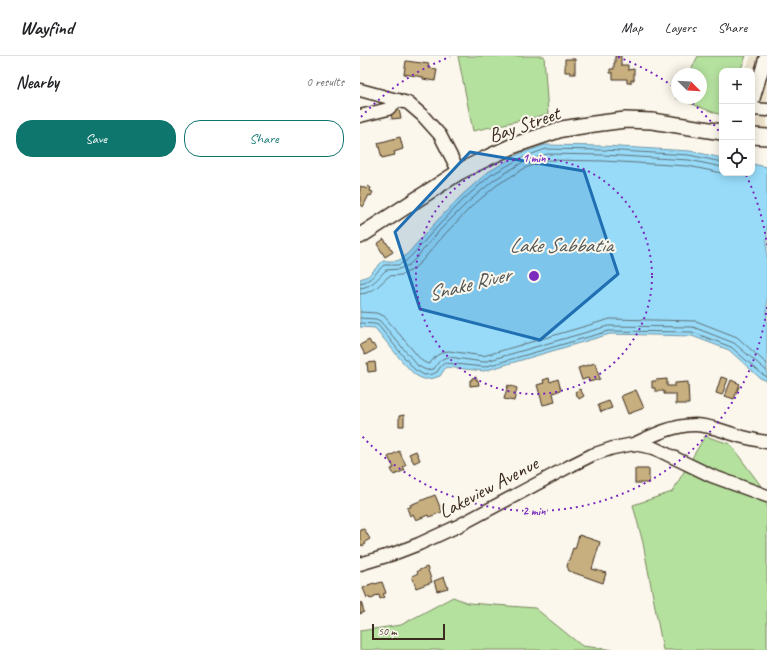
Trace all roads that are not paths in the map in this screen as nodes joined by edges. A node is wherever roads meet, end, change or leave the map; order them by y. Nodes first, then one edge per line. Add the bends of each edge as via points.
1 (767, 57) edge
2 (360, 90) edge
3 (755, 94) edge
4 (398, 100) junction
5 (755, 109) edge
6 (767, 110) edge
7 (360, 116) edge
8 (719, 132) edge
9 (755, 136) edge
10 (767, 137) edge
11 (459, 172) junction
12 (360, 234) edge
13 (767, 442) edge
14 (634, 444) junction
15 (767, 496) edge
16 (360, 564) edge

1 - 3 street
2 - 4 street
4 - 7 street via 388,109
4 - 11 street via 408,103 440,135
5 - 6 street
8 - 11 main road, Bay Street via 652,121 625,120 594,124 562,129 515,145
9 - 10 main road
11 - 12 main road, Bay Street
13 - 14 street, Lakeview Avenue via 695,425 674,428
14 - 15 street, Lakeview Avenue via 654,448 712,476
14 - 16 street, Lakeview Avenue via 592,455 458,526 393,554

